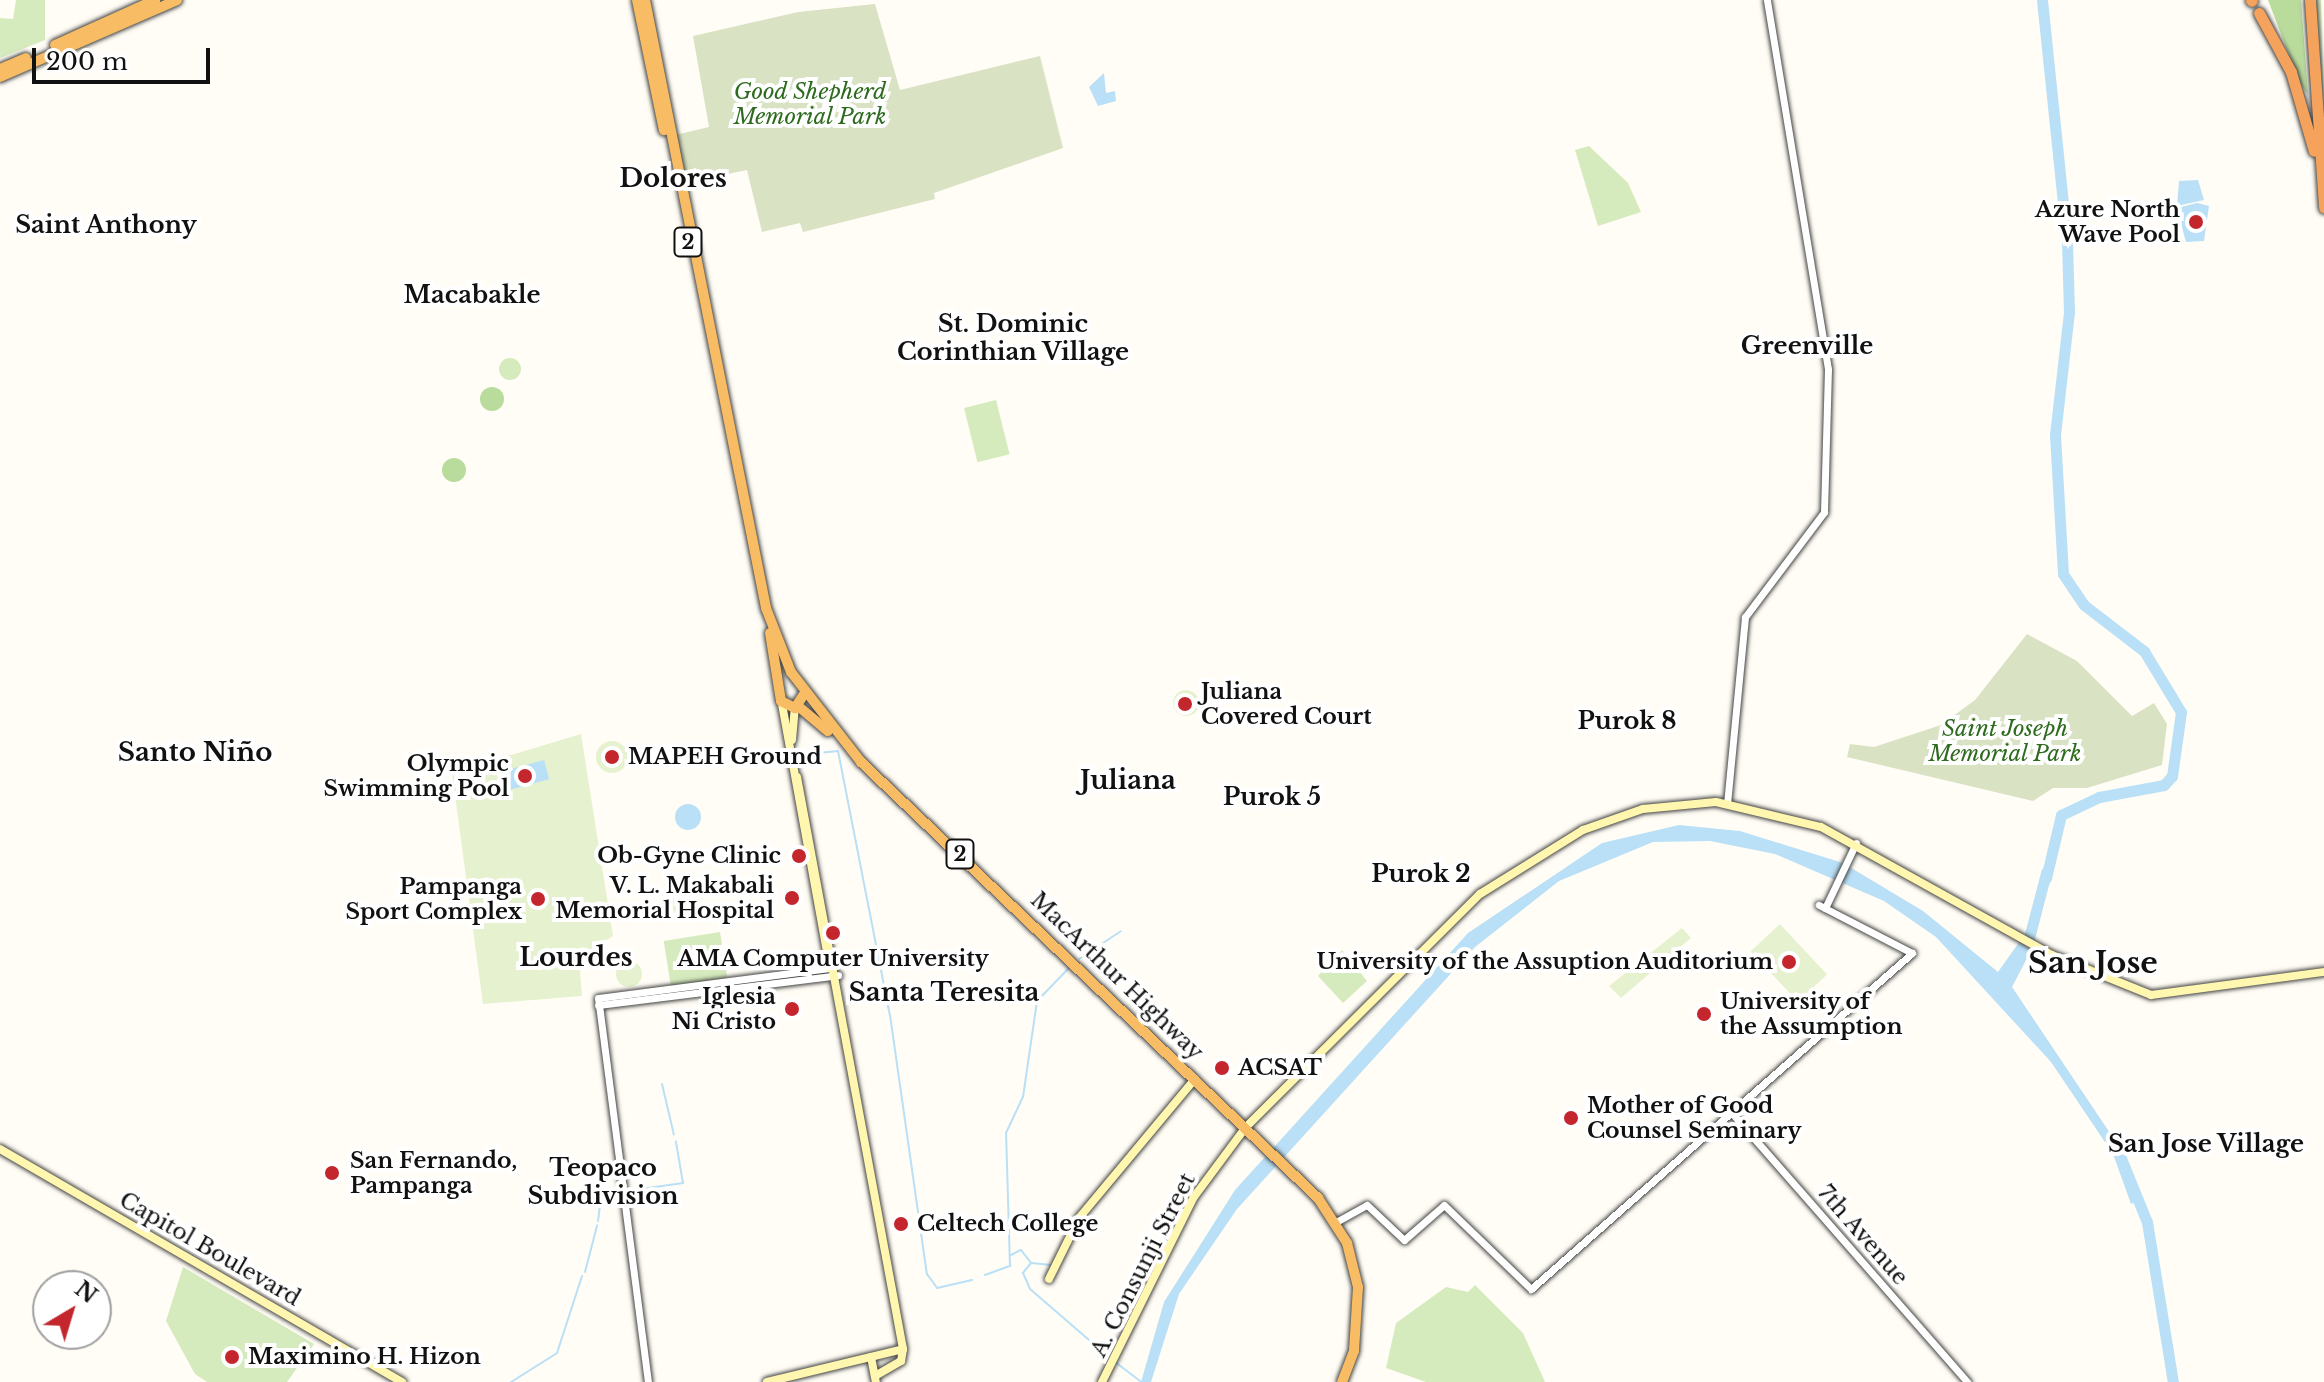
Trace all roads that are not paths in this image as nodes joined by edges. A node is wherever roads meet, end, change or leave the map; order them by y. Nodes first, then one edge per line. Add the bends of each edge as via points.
1 (155, 0) edge
2 (177, 0) edge
3 (637, 0) edge
4 (645, 0) edge
5 (1767, 0) edge
6 (2310, 0) edge
7 (2259, 13) dead end
8 (0, 69) edge
9 (0, 77) edge
10 (2324, 208) edge
11 (741, 483) junction
12 (768, 616) junction
13 (802, 690) junction
14 (780, 692) junction
15 (782, 704) junction
16 (797, 707) junction
17 (792, 745) junction
18 (848, 748) junction
19 (797, 777) junction
20 (1727, 804) junction
21 (1856, 843) junction
22 (830, 968) joint
23 (2324, 972) edge
24 (838, 975) junction
25 (780, 978) junction
26 (1195, 1079) junction
27 (1731, 1112) junction
28 (1246, 1127) junction
29 (0, 1149) edge
30 (1336, 1222) junction
31 (1049, 1279) dead end
32 (903, 1349) junction
33 (871, 1357) junction
34 (875, 1379) edge
35 (402, 1382) edge
36 (648, 1382) edge
37 (767, 1382) edge
38 (1102, 1382) edge
39 (1342, 1382) edge
40 (1967, 1382) edge

1 - 8 highway
2 - 9 highway
3 - 11 highway, MacArthur Highway / 2
4 - 11 highway, MacArthur Highway / 2
5 - 20 street via 1828,369 1824,512 1745,617
6 - 10 highway
7 - 10 highway via 2302,103
11 - 12 highway, MacArthur Highway / 2
12 - 13 highway, MacArthur Highway / 2
12 - 14 highway, MacArthur Highway / 2
13 - 14 highway via 788,684
13 - 16 highway
13 - 18 highway, MacArthur Highway / 2
14 - 15 highway, MacArthur Highway / 2
15 - 16 highway, MacArthur Highway / 2
15 - 17 main road
16 - 17 main road
16 - 18 highway, MacArthur Highway / 2
17 - 19 main road
18 - 26 highway, MacArthur Highway / 2
19 - 22 main road
19 - 24 main road
20 - 21 main road
20 - 28 main road, A. Consunji Street via 1643,809 1527,860 1458,913
21 - 23 main road via 2035,946 2160,997
21 - 27 street via 1822,906 1912,953
22 - 25 street
24 - 25 street
24 - 32 main road
25 - 36 street via 598,1001
26 - 28 highway, MacArthur Highway / 2
26 - 31 main road via 1079,1218
27 - 30 street via 1531,1289 1444,1205 1404,1240 1367,1205
27 - 40 street, 7th Avenue
28 - 30 highway, MacArthur Highway / 2
28 - 38 main road, A. Consunji Street via 1194,1197
29 - 35 main road, Capitol Boulevard
30 - 39 highway, MacArthur Highway / 2 via 1355,1269 1359,1314
32 - 33 main road
32 - 34 main road via 901,1361
33 - 34 main road
33 - 37 main road

